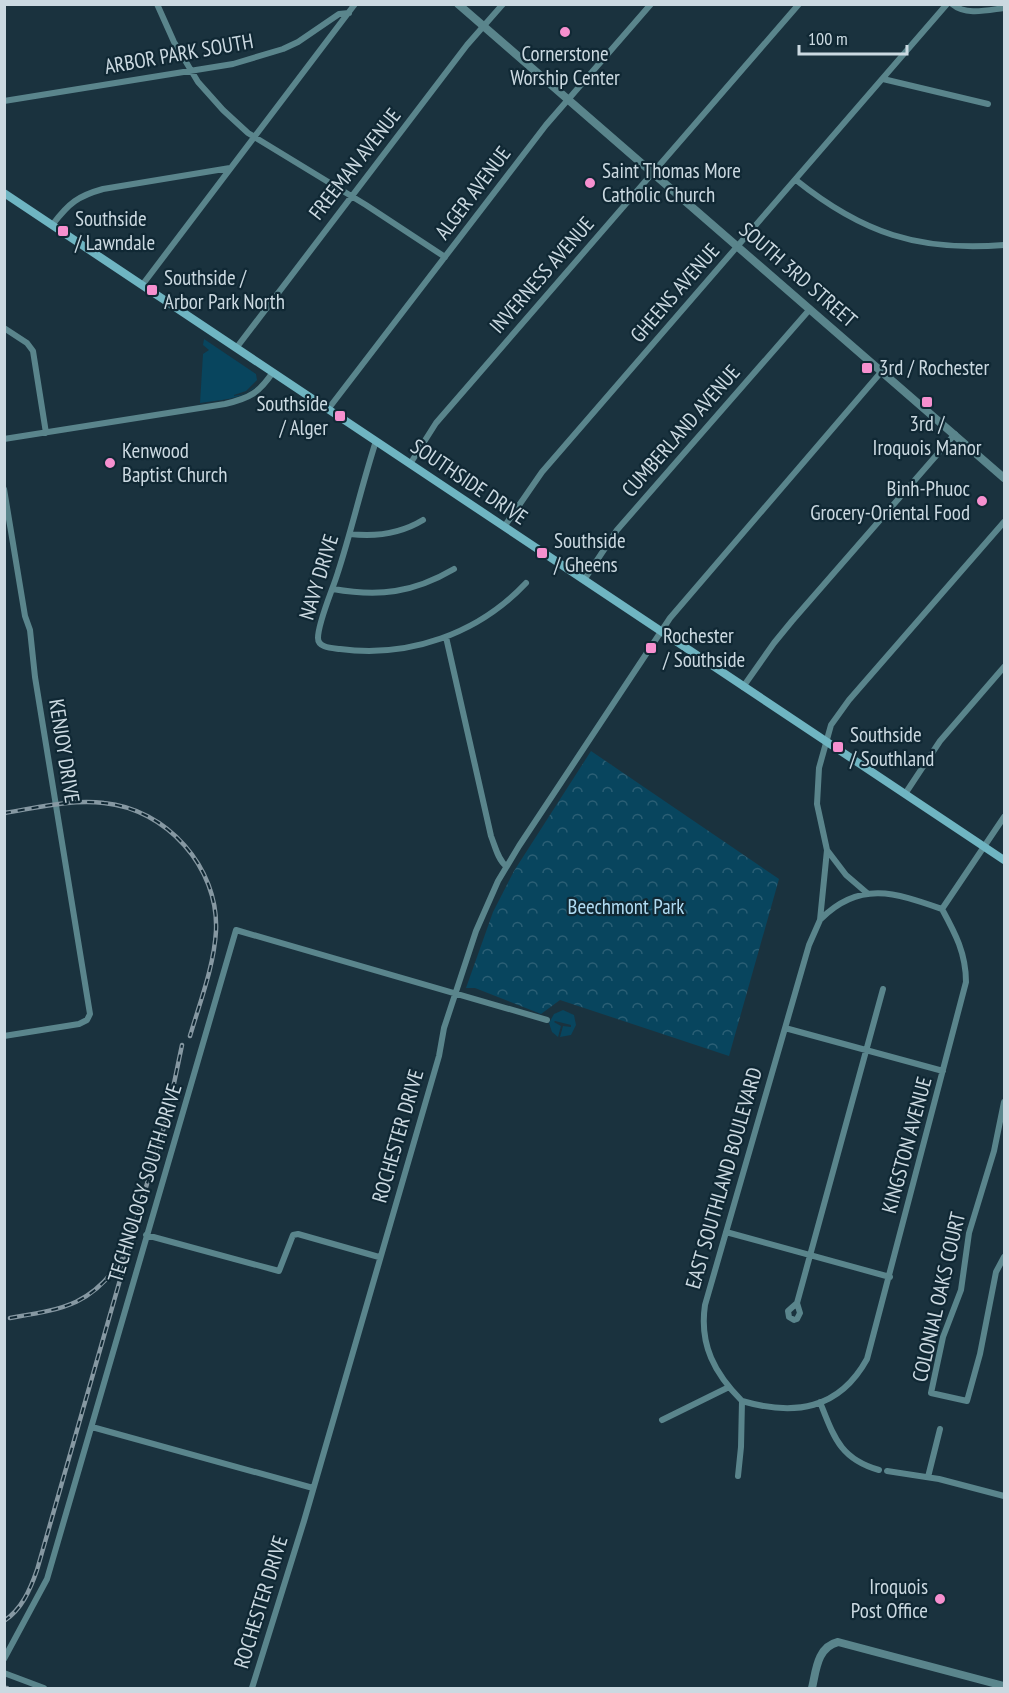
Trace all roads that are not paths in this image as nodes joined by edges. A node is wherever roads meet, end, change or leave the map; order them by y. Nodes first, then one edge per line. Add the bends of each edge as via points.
1 (157, 4) edge
2 (355, 4) edge
3 (458, 4) edge
4 (503, 4) edge
5 (651, 4) edge
6 (800, 4) edge
7 (950, 4) edge
8 (1005, 8) edge
9 (349, 13) junction
10 (484, 26) junction
11 (191, 71) junction
12 (883, 79) junction
13 (568, 99) junction
14 (4, 101) edge
15 (988, 104) dead end
16 (254, 138) junction
17 (231, 168) junction
18 (653, 173) junction
19 (796, 180) junction
20 (4, 193) edge
21 (351, 196) junction
22 (53, 224) junction
23 (1005, 244) edge
24 (738, 247) junction
25 (445, 257) junction
26 (142, 284) junction
27 (810, 309) junction
28 (4, 328) edge
29 (237, 347) junction
30 (882, 371) junction
31 (273, 372) junction
32 (329, 408) junction
33 (46, 433) junction
34 (955, 434) junction
35 (4, 439) edge
36 (376, 441) junction
37 (410, 464) junction
38 (1005, 478) edge
39 (4, 489) edge
40 (423, 520) dead end
41 (1005, 522) edge
42 (504, 527) junction
43 (350, 534) junction
44 (454, 569) dead end
45 (584, 580) junction
46 (526, 583) dead end
47 (333, 589) junction
48 (661, 632) junction
49 (446, 637) junction
50 (1005, 667) edge
51 (743, 687) junction
52 (826, 739) junction
53 (905, 794) junction
54 (1005, 817) edge
55 (985, 847) junction
56 (827, 850) junction
57 (1005, 860) edge
58 (506, 866) junction
59 (867, 893) junction
60 (942, 909) junction
61 (820, 920) junction
62 (883, 989) dead end
63 (456, 993) junction
64 (547, 1020) dead end
65 (785, 1028) junction
66 (4, 1036) edge
67 (865, 1051) junction
68 (943, 1071) junction
69 (1005, 1102) edge
70 (726, 1232) junction
71 (146, 1235) junction
72 (809, 1256) junction
73 (380, 1257) junction
74 (1005, 1257) edge
75 (890, 1277) junction
76 (796, 1304) dead end
77 (729, 1387) junction
78 (742, 1401) junction
79 (820, 1402) junction
80 (662, 1420) dead end
81 (92, 1427) junction
82 (940, 1429) dead end
83 (879, 1470) dead end
84 (887, 1472) dead end
85 (738, 1476) dead end
86 (928, 1478) junction
87 (313, 1488) junction
88 (1005, 1496) edge
89 (4, 1659) edge
90 (4, 1673) edge
91 (1005, 1686) edge
92 (44, 1689) edge
93 (252, 1689) edge
94 (812, 1689) edge

1 - 11 street
2 - 9 street
3 - 10 street, SOUTH 3RD STREET
4 - 10 street, FREEMAN AVENUE
5 - 13 street, ALGER AVENUE
6 - 18 street, INVERNESS AVENUE
7 - 8 street via 968,10
7 - 12 street, GHEENS AVENUE
9 - 11 street, ARBOR PARK SOUTH via 339,14 298,42 275,52
9 - 16 street
10 - 13 street, SOUTH 3RD STREET
10 - 21 street, FREEMAN AVENUE
11 - 14 street, ARBOR PARK SOUTH
11 - 16 street via 205,91
12 - 15 street
12 - 19 street, GHEENS AVENUE
13 - 18 street, SOUTH 3RD STREET
13 - 25 street, ALGER AVENUE
16 - 17 street
16 - 21 street
17 - 22 street via 87,194 67,206
17 - 26 street
18 - 24 street, SOUTH 3RD STREET
18 - 37 street, INVERNESS AVENUE via 436,423
19 - 23 street via 838,211 890,235 952,246
19 - 24 street, GHEENS AVENUE
20 - 22 main road, SOUTHSIDE DRIVE
21 - 25 street
21 - 29 street, FREEMAN AVENUE
22 - 26 main road, SOUTHSIDE DRIVE
24 - 27 street, SOUTH 3RD STREET
24 - 42 street, GHEENS AVENUE via 542,472
25 - 32 street, ALGER AVENUE
26 - 29 main road, SOUTHSIDE DRIVE
27 - 30 street, SOUTH 3RD STREET
27 - 45 street, CUMBERLAND AVENUE via 617,530
28 - 33 street via 33,351
29 - 31 main road, SOUTHSIDE DRIVE
30 - 34 street, SOUTH 3RD STREET
30 - 48 street, ROCHESTER DRIVE
31 - 32 main road, SOUTHSIDE DRIVE
31 - 33 street via 260,389 243,400
32 - 36 main road, SOUTHSIDE DRIVE
33 - 35 street
34 - 38 street, SOUTH 3RD STREET
34 - 51 street via 792,621
36 - 37 main road, SOUTHSIDE DRIVE
36 - 43 street, NAVY DRIVE
37 - 42 main road, SOUTHSIDE DRIVE
39 - 66 street, KENJOY DRIVE via 90,1014 79,1024
40 - 43 street via 394,533
41 - 52 street via 849,700
42 - 45 main road, SOUTHSIDE DRIVE
43 - 47 street, NAVY DRIVE
44 - 47 street via 418,585 384,593
45 - 48 main road, SOUTHSIDE DRIVE
46 - 49 street, NAVY DRIVE via 489,614
47 - 49 street, NAVY DRIVE via 318,639 328,648 374,652
48 - 51 main road, SOUTHSIDE DRIVE
48 - 58 street, ROCHESTER DRIVE
49 - 58 street via 491,836
50 - 53 street via 940,741
51 - 52 main road, SOUTHSIDE DRIVE
52 - 53 main road, SOUTHSIDE DRIVE
52 - 56 street via 817,786 819,821
53 - 55 main road, SOUTHSIDE DRIVE
54 - 55 street
55 - 57 main road, SOUTHSIDE DRIVE
55 - 60 street
56 - 59 street
56 - 61 street, EAST SOUTHLAND BOULEVARD
58 - 63 street, ROCHESTER DRIVE via 476,931
59 - 60 street via 897,895
59 - 61 street via 838,904
60 - 68 street, KINGSTON AVENUE via 960,942 966,970
61 - 65 street, EAST SOUTHLAND BOULEVARD
62 - 67 street
63 - 64 street
63 - 71 street, TECHNOLOGY SOUTH DRIVE via 236,930
63 - 73 street, ROCHESTER DRIVE
65 - 67 street
65 - 70 street, EAST SOUTHLAND BOULEVARD
67 - 68 street
67 - 72 street
68 - 75 street, KINGSTON AVENUE
69 - 74 street, COLONIAL OAKS COURT via 969,1233 961,1290 943,1336 931,1393 967,1401 996,1272
70 - 72 street
70 - 77 street, EAST SOUTHLAND BOULEVARD via 705,1305 703,1330 707,1351
71 - 73 street via 279,1271 289,1241 298,1234
71 - 81 street, TECHNOLOGY SOUTH DRIVE
72 - 75 street
72 - 76 street
73 - 87 street, ROCHESTER DRIVE
75 - 79 street, KINGSTON AVENUE via 870,1352 860,1371 839,1393
77 - 78 street, EAST SOUTHLAND BOULEVARD
77 - 80 street
78 - 79 street, KINGSTON AVENUE via 792,1409
78 - 85 street
79 - 83 street via 843,1450 862,1464
81 - 87 street
81 - 89 street, TECHNOLOGY SOUTH DRIVE via 47,1579
82 - 86 street
84 - 86 street
86 - 88 street
87 - 93 street, ROCHESTER DRIVE
90 - 92 street
91 - 94 street via 838,1642 822,1653

